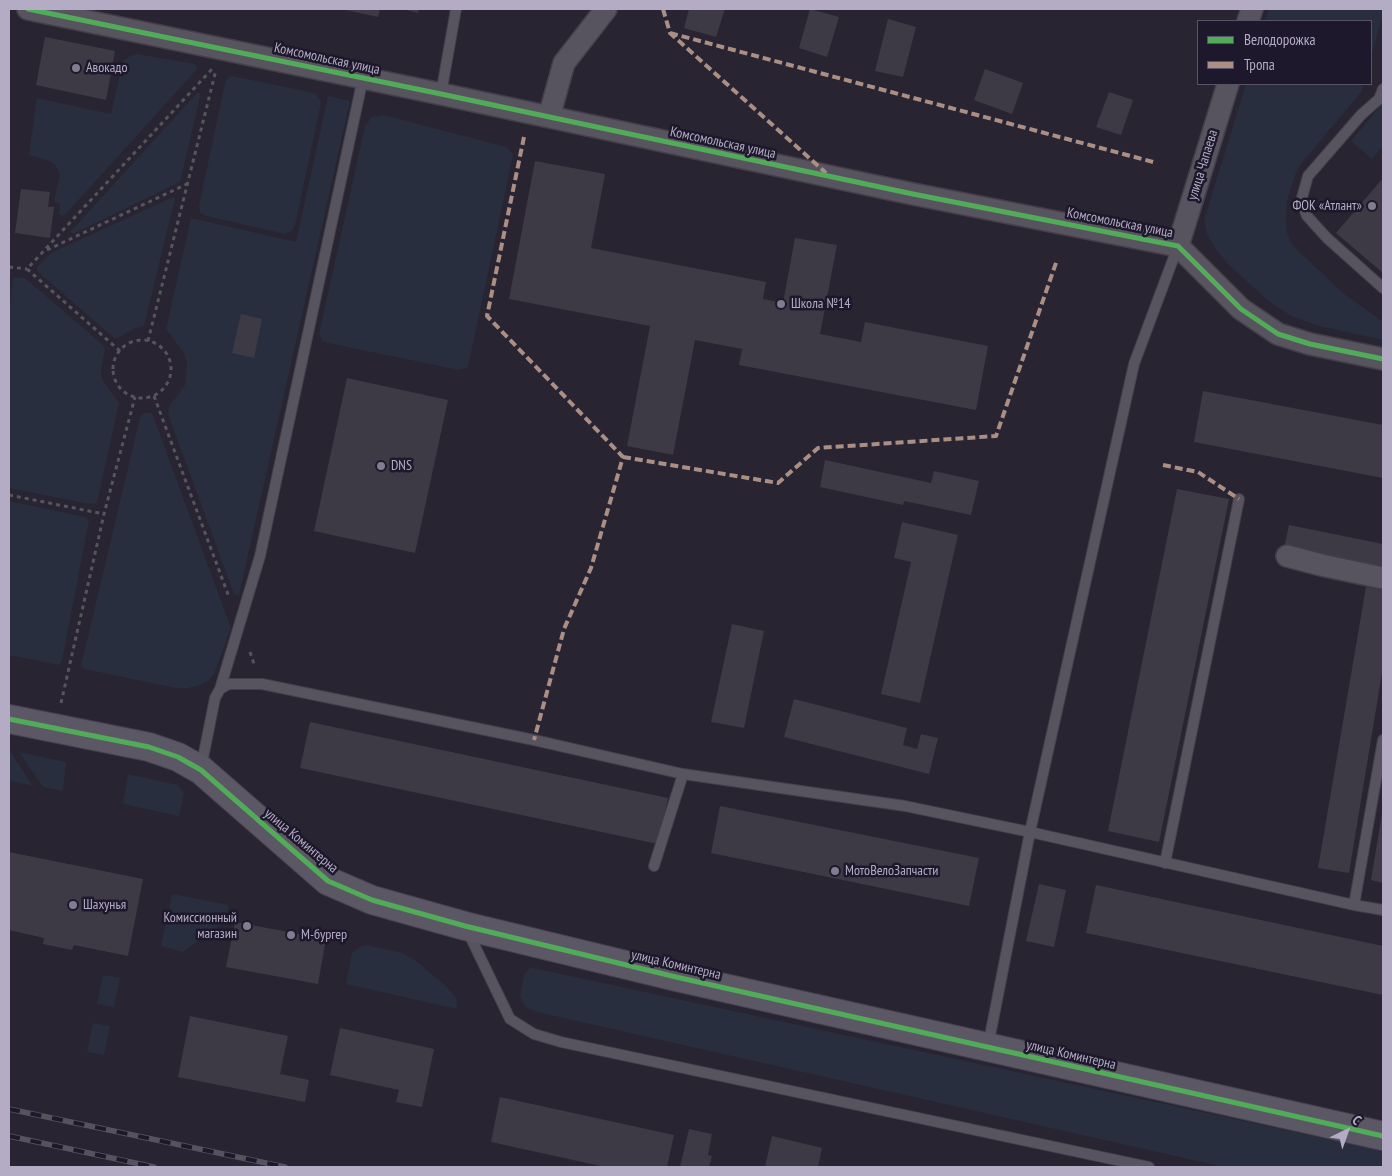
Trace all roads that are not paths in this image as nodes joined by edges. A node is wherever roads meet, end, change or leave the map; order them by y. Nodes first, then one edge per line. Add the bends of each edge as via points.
1 (28, 9) edge
2 (456, 9) edge
3 (606, 9) edge
4 (363, 78) junction
5 (1228, 85) edge
6 (1383, 89) edge
7 (441, 94) junction
8 (549, 117) junction
9 (1178, 246) junction
10 (1383, 288) edge
11 (1383, 359) edge
12 (1239, 499) dead end
13 (1287, 556) dead end
14 (1383, 578) edge
15 (220, 689) junction
16 (9, 719) edge
17 (1383, 740) edge
18 (201, 770) junction
19 (684, 774) junction
20 (1030, 832) junction
21 (1165, 863) junction
22 (654, 866) dead end
23 (1354, 905) junction
24 (1383, 910) edge
25 (465, 926) junction
26 (987, 1048) junction
27 (1383, 1136) edge
28 (1148, 1167) edge

1 - 4 street, Комсомольская улица
2 - 7 lane
3 - 8 street via 564,63
4 - 7 street, Комсомольская улица
4 - 15 lane via 264,537
5 - 9 street, улица Чапаева
6 - 10 lane via 1379,99 1308,176 1301,201 1307,216 1327,238
7 - 8 street, Комсомольская улица
8 - 9 street, Комсомольская улица
9 - 11 street, Комсомольская улица via 1241,309 1278,334
9 - 20 lane via 1134,364
12 - 21 lane
13 - 14 street
15 - 18 lane via 215,698
15 - 19 lane via 229,684 262,684
16 - 18 street, улица Коминтерна via 149,747 178,757
17 - 23 lane
18 - 25 street, улица Коминтерна via 328,881 372,900
19 - 20 lane via 904,806
19 - 22 lane
20 - 21 lane
20 - 26 lane
21 - 23 lane
23 - 24 lane
25 - 26 street, улица Коминтерна
25 - 28 lane via 510,1019 534,1034
26 - 27 street, улица Коминтерна

